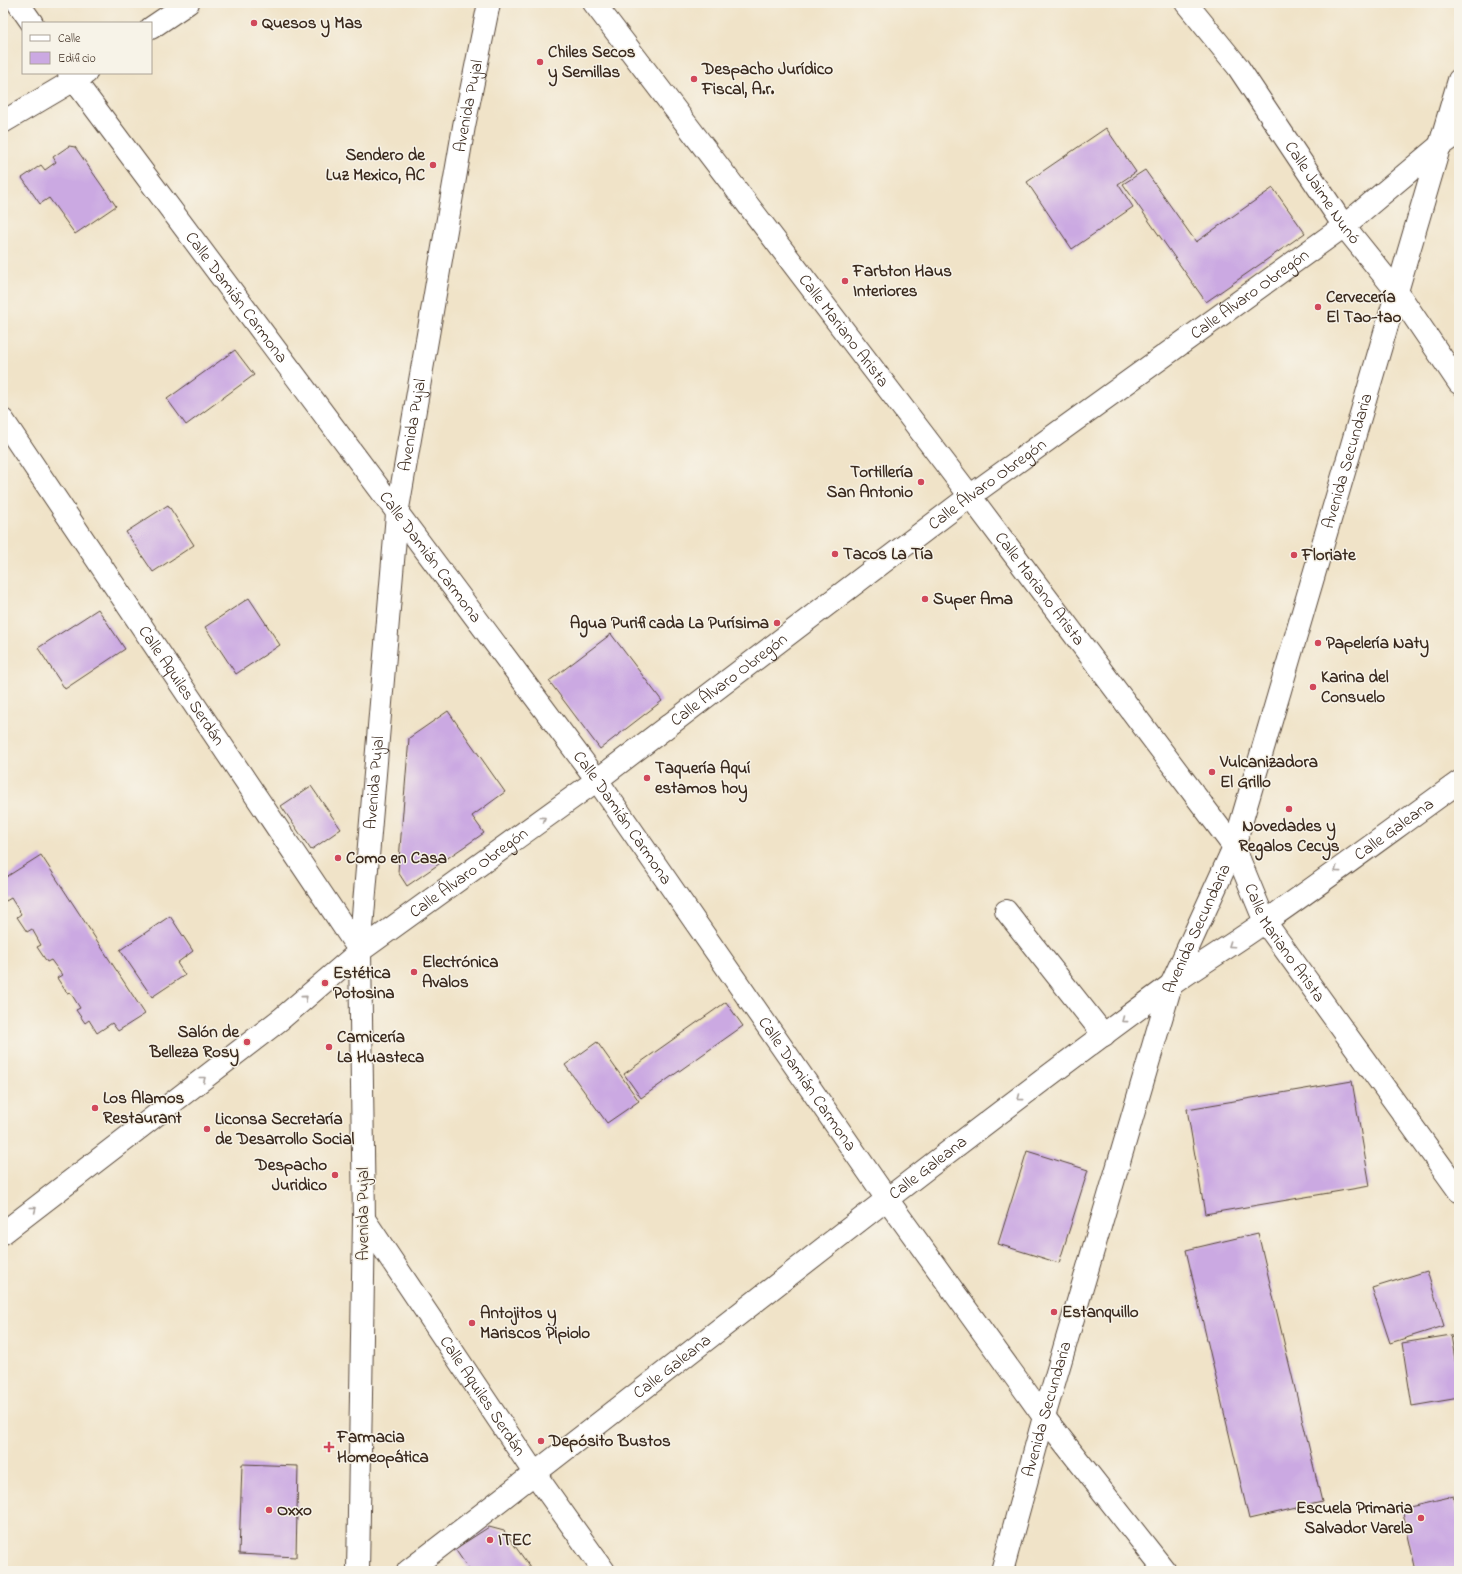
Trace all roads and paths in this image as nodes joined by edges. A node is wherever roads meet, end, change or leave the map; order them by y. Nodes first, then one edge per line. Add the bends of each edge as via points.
1 (18, 3) edge
2 (188, 3) edge
3 (489, 3) edge
4 (594, 3) edge
5 (1186, 3) edge
6 (31, 22) edge
7 (152, 27) edge
8 (77, 76) edge
9 (1459, 80) edge
10 (3, 122) edge
11 (1459, 132) edge
12 (1438, 147) junction
13 (1344, 226) junction
14 (1398, 293) junction
15 (1459, 383) edge
16 (3, 420) edge
17 (970, 496) junction
18 (397, 514) junction
19 (597, 780) junction
20 (1459, 782) edge
21 (1234, 847) junction
22 (1006, 911) dead end
23 (1265, 922) junction
24 (360, 951) junction
25 (1171, 985) junction
26 (1104, 1035) junction
27 (1459, 1191) edge
28 (887, 1199) junction
29 (364, 1219) junction
30 (3, 1233) edge
31 (1044, 1417) junction
32 (535, 1474) junction
33 (358, 1571) edge
34 (408, 1571) edge
35 (604, 1571) edge
36 (1002, 1571) edge
37 (1165, 1571) edge

1 - 6 street
2 - 7 street
3 - 18 street, Avenida Pujal via 464,126
4 - 17 street, Calle Mariano Arista
5 - 13 street, Calle Jaime Nunó via 1238,67
8 - 10 street
8 - 18 street, Calle Damián Carmona
9 - 12 street, Avenida Secundaria
11 - 12 street, Calle Álvaro Obregón
12 - 13 street, Calle Álvaro Obregón
12 - 14 street, Avenida Secundaria
13 - 14 street, Calle Jaime Nunó
13 - 17 street, Calle Álvaro Obregón
14 - 15 street, Calle Jaime Nunó
14 - 21 street, Avenida Secundaria
16 - 24 street, Calle Aquiles Serdán
17 - 19 street, Calle Álvaro Obregón
17 - 21 street, Calle Mariano Arista
18 - 19 street, Calle Damián Carmona
18 - 24 street, Avenida Pujal
24 -> 19 street, Calle Álvaro Obregón
19 - 28 street, Calle Damián Carmona
20 -> 23 street, Calle Galeana
21 - 23 street, Calle Mariano Arista
21 - 25 street, Avenida Secundaria
22 - 26 street
23 -> 25 street, Calle Galeana
23 - 27 street, Calle Mariano Arista
24 - 29 street, Avenida Pujal
30 -> 24 street, Calle Álvaro Obregón via 281,1019
25 -> 26 street, Calle Galeana
25 - 31 street, Avenida Secundaria
26 -> 28 street, Calle Galeana
28 - 31 street, Calle Damián Carmona
28 - 32 street, Calle Galeana
29 - 32 street, Calle Aquiles Serdán
29 - 33 street, Avenida Pujal
31 - 36 street, Avenida Secundaria
31 - 37 street, Calle Damián Carmona
32 - 34 street, Calle Galeana
32 - 35 street, Calle Aquiles Serdán

